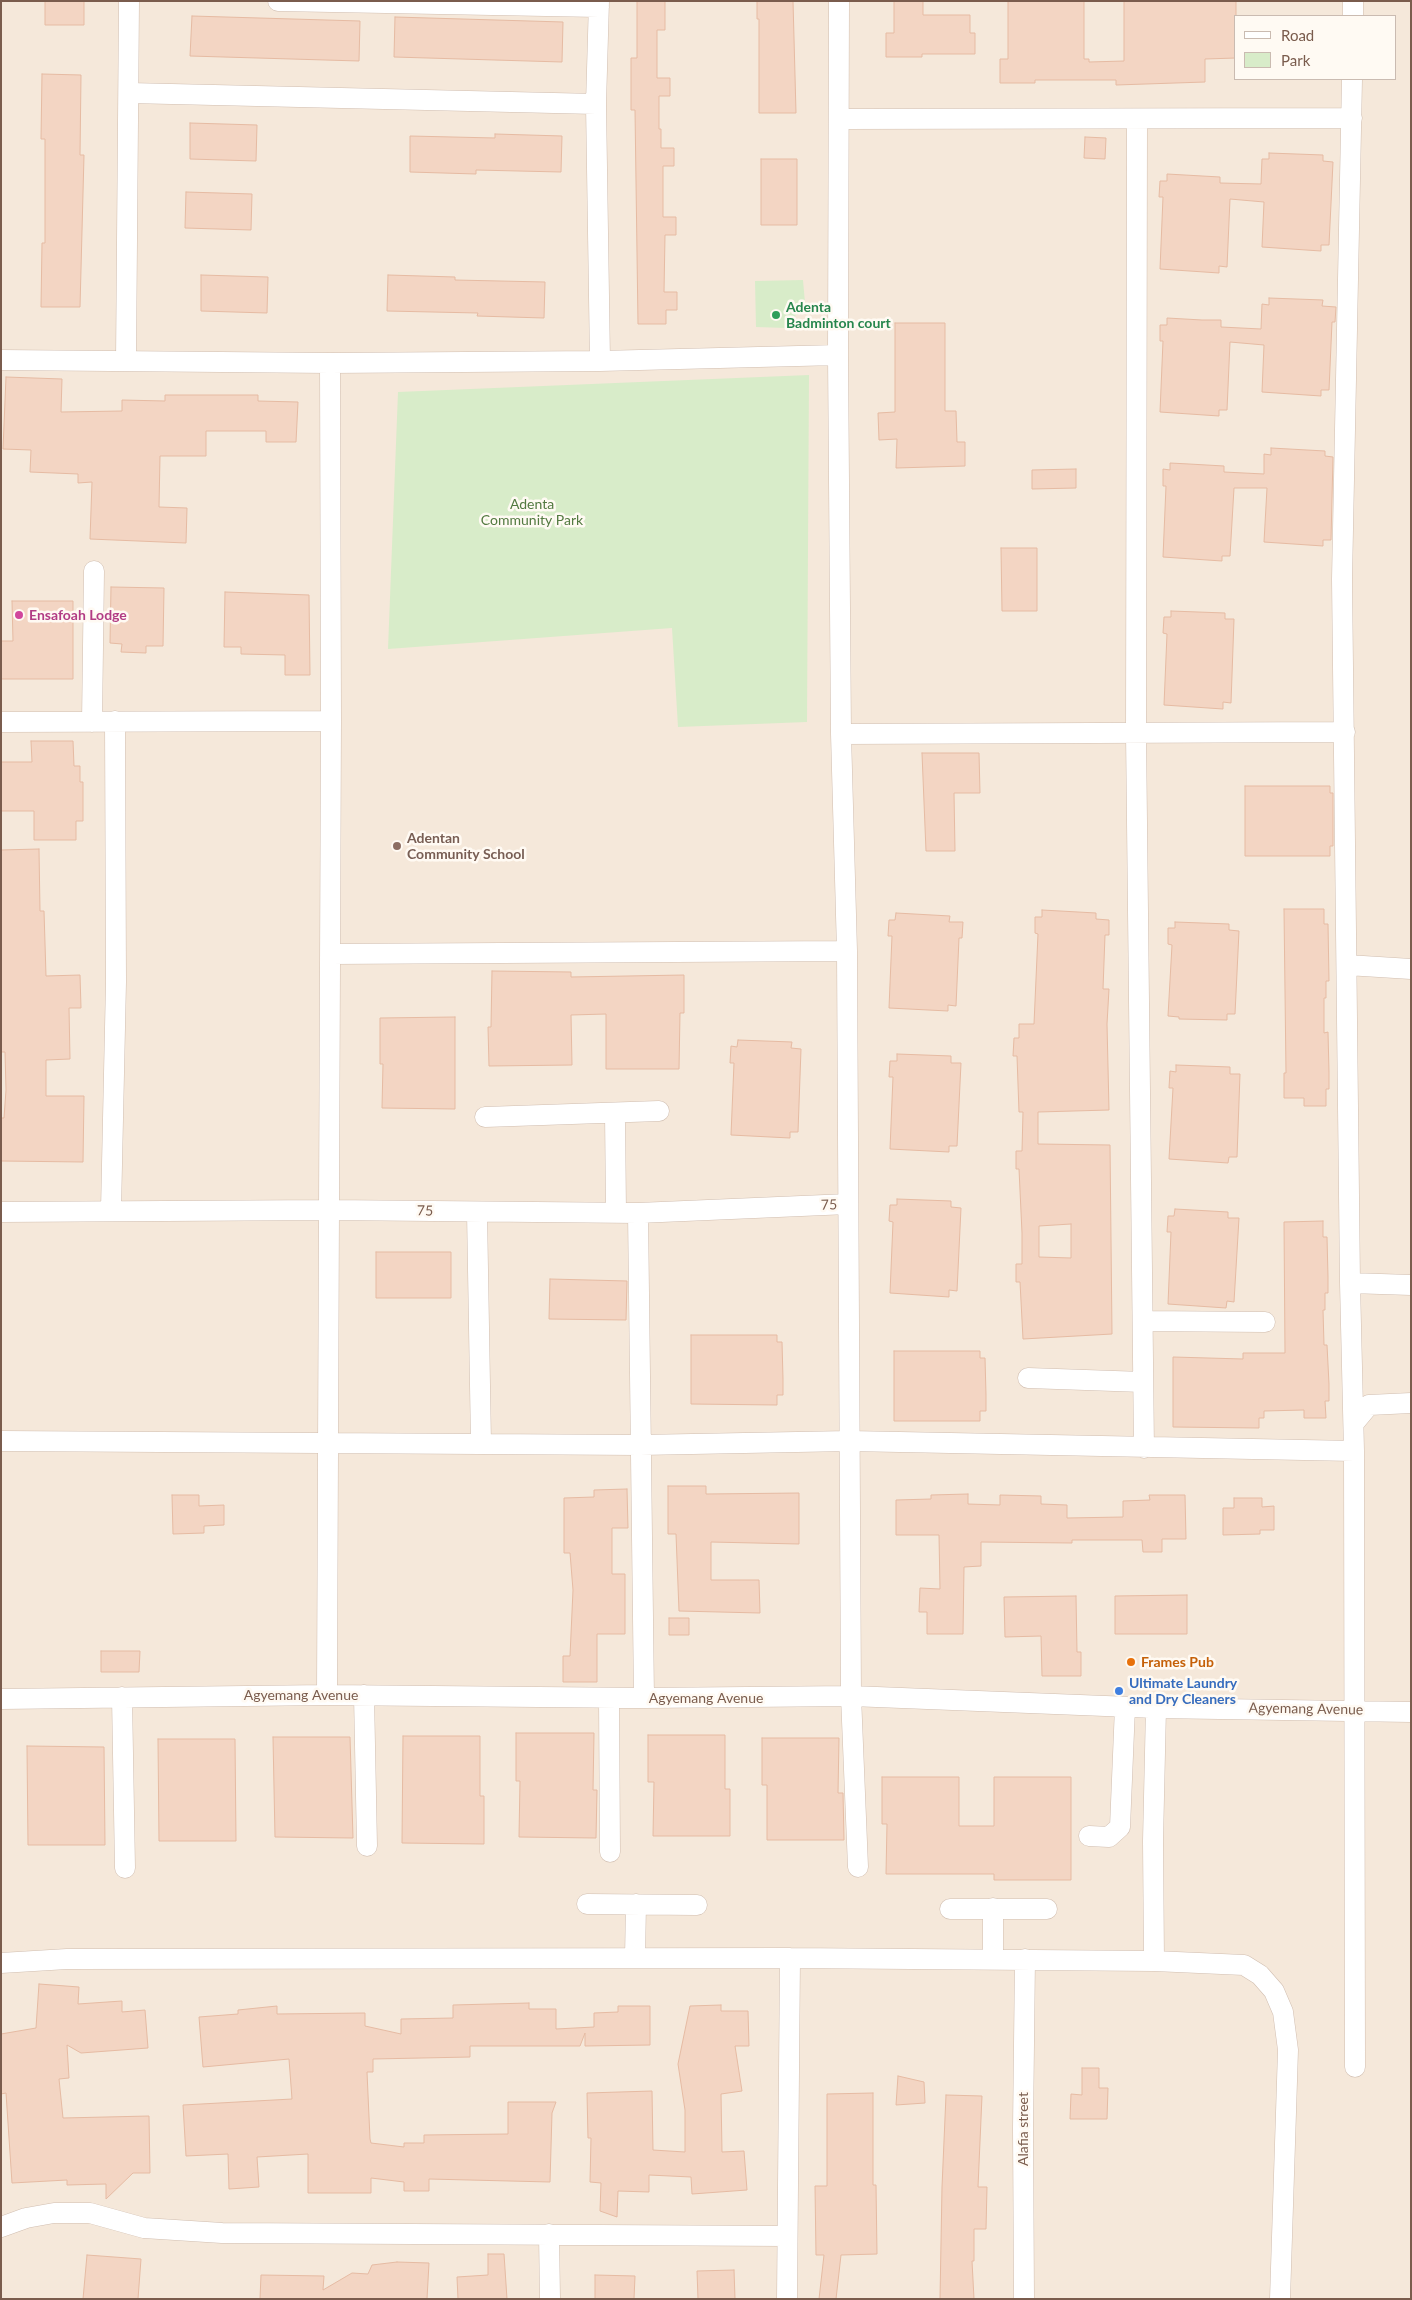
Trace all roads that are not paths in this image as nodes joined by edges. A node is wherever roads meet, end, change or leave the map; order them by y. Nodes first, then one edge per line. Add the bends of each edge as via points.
1 (129, 1) edge
2 (278, 1) edge
3 (839, 1) edge
4 (1353, 1) edge
5 (386, 3) edge
6 (599, 4) edge
7 (1353, 15) edge
8 (1352, 80) edge
9 (129, 94) junction
10 (596, 104) junction
11 (1352, 118) junction
12 (839, 119) junction
13 (1137, 120) junction
14 (838, 355) junction
15 (1, 360) edge
16 (126, 360) junction
17 (600, 361) junction
18 (330, 363) junction
19 (94, 571) dead end
20 (331, 721) junction
21 (1, 722) edge
22 (92, 722) junction
23 (115, 722) junction
24 (1345, 732) junction
25 (1136, 733) junction
26 (841, 734) junction
27 (847, 951) junction
28 (330, 954) junction
29 (1347, 966) junction
30 (1411, 969) edge
31 (659, 1111) dead end
32 (615, 1113) junction
33 (485, 1117) dead end
34 (848, 1204) junction
35 (111, 1210) junction
36 (329, 1210) junction
37 (1, 1212) edge
38 (477, 1212) junction
39 (616, 1212) junction
40 (638, 1213) junction
41 (1350, 1283) junction
42 (1411, 1285) edge
43 (1143, 1321) junction
44 (1265, 1322) dead end
45 (1028, 1378) dead end
46 (1143, 1382) junction
47 (1411, 1403) edge
48 (1354, 1423) junction
49 (1, 1441) edge
50 (849, 1441) junction
51 (328, 1442) junction
52 (481, 1443) junction
53 (640, 1445) junction
54 (1144, 1448) junction
55 (1354, 1451) junction
56 (327, 1695) junction
57 (364, 1695) junction
58 (851, 1696) junction
59 (122, 1697) junction
60 (608, 1698) junction
61 (644, 1698) junction
62 (1, 1699) edge
63 (1125, 1706) junction
64 (1156, 1708) junction
65 (1356, 1710) junction
66 (1411, 1712) edge
67 (1089, 1836) dead end
68 (367, 1846) dead end
69 (610, 1852) dead end
70 (858, 1867) dead end
71 (125, 1868) dead end
72 (587, 1904) dead end
73 (636, 1904) junction
74 (697, 1905) dead end
75 (993, 1908) junction
76 (950, 1909) dead end
77 (1047, 1909) dead end
78 (635, 1958) junction
79 (790, 1958) junction
80 (993, 1959) junction
81 (1025, 1959) junction
82 (1154, 1961) junction
83 (1, 1963) edge
84 (1355, 2067) dead end
85 (1, 2227) edge
86 (549, 2234) junction
87 (788, 2236) junction
88 (550, 2299) edge
89 (787, 2299) edge
90 (1024, 2299) edge
91 (1280, 2299) edge

1 - 9 street
2 - 5 street
3 - 12 street
4 - 7 street
5 - 6 street
6 - 10 street
8 - 11 street
9 - 10 street
9 - 16 street
10 - 17 street
11 - 13 street
11 - 24 street via 1342,579
12 - 13 street
12 - 14 street
13 - 25 street
14 - 17 street
14 - 26 street
15 - 16 street
16 - 18 street
17 - 18 street
18 - 20 street
19 - 22 street
20 - 23 street
20 - 28 street
21 - 22 street
22 - 23 street
23 - 35 street via 116,982
24 - 25 street
24 - 29 street
25 - 26 street
25 - 43 street
26 - 27 street
27 - 28 street
27 - 34 street
28 - 36 street
29 - 30 street
29 - 41 street
31 - 32 street
32 - 33 street
32 - 39 street
34 - 40 street, 75
34 - 50 street
35 - 36 street, 75
35 - 37 street, 75
36 - 38 street, 75
36 - 51 street
38 - 39 street, 75
38 - 52 street
39 - 40 street, 75
40 - 53 street
41 - 42 street
41 - 48 street
43 - 44 street
43 - 46 street
45 - 46 street
46 - 54 street
47 - 48 street via 1369,1406
48 - 55 street
49 - 51 street
50 - 53 street
50 - 54 street
50 - 58 street
51 - 52 street
51 - 56 street
52 - 53 street
53 - 61 street
54 - 55 street
55 - 65 street
56 - 57 street, Agyemang Avenue
56 - 59 street, Agyemang Avenue
57 - 60 street, Agyemang Avenue
57 - 68 street
58 - 61 street, Agyemang Avenue
58 - 63 street, Agyemang Avenue
58 - 70 street
59 - 62 street, Agyemang Avenue
59 - 71 street
60 - 61 street, Agyemang Avenue
60 - 69 street
63 - 64 street, Agyemang Avenue
63 - 67 street via 1120,1827 1109,1838
64 - 65 street, Agyemang Avenue
64 - 82 street
65 - 66 street, Agyemang Avenue
65 - 84 street
72 - 73 street
73 - 74 street
73 - 78 street
75 - 76 street
75 - 77 street
75 - 80 street
78 - 79 street
78 - 83 street via 66,1958
79 - 80 street
79 - 87 street
80 - 81 street
81 - 82 street
81 - 90 street, Alafia street
82 - 91 street via 1244,1965 1274,1992 1283,2012 1288,2050
85 - 86 street via 54,2213 90,2213 144,2228 222,2233
86 - 87 street
86 - 88 street
87 - 89 street

